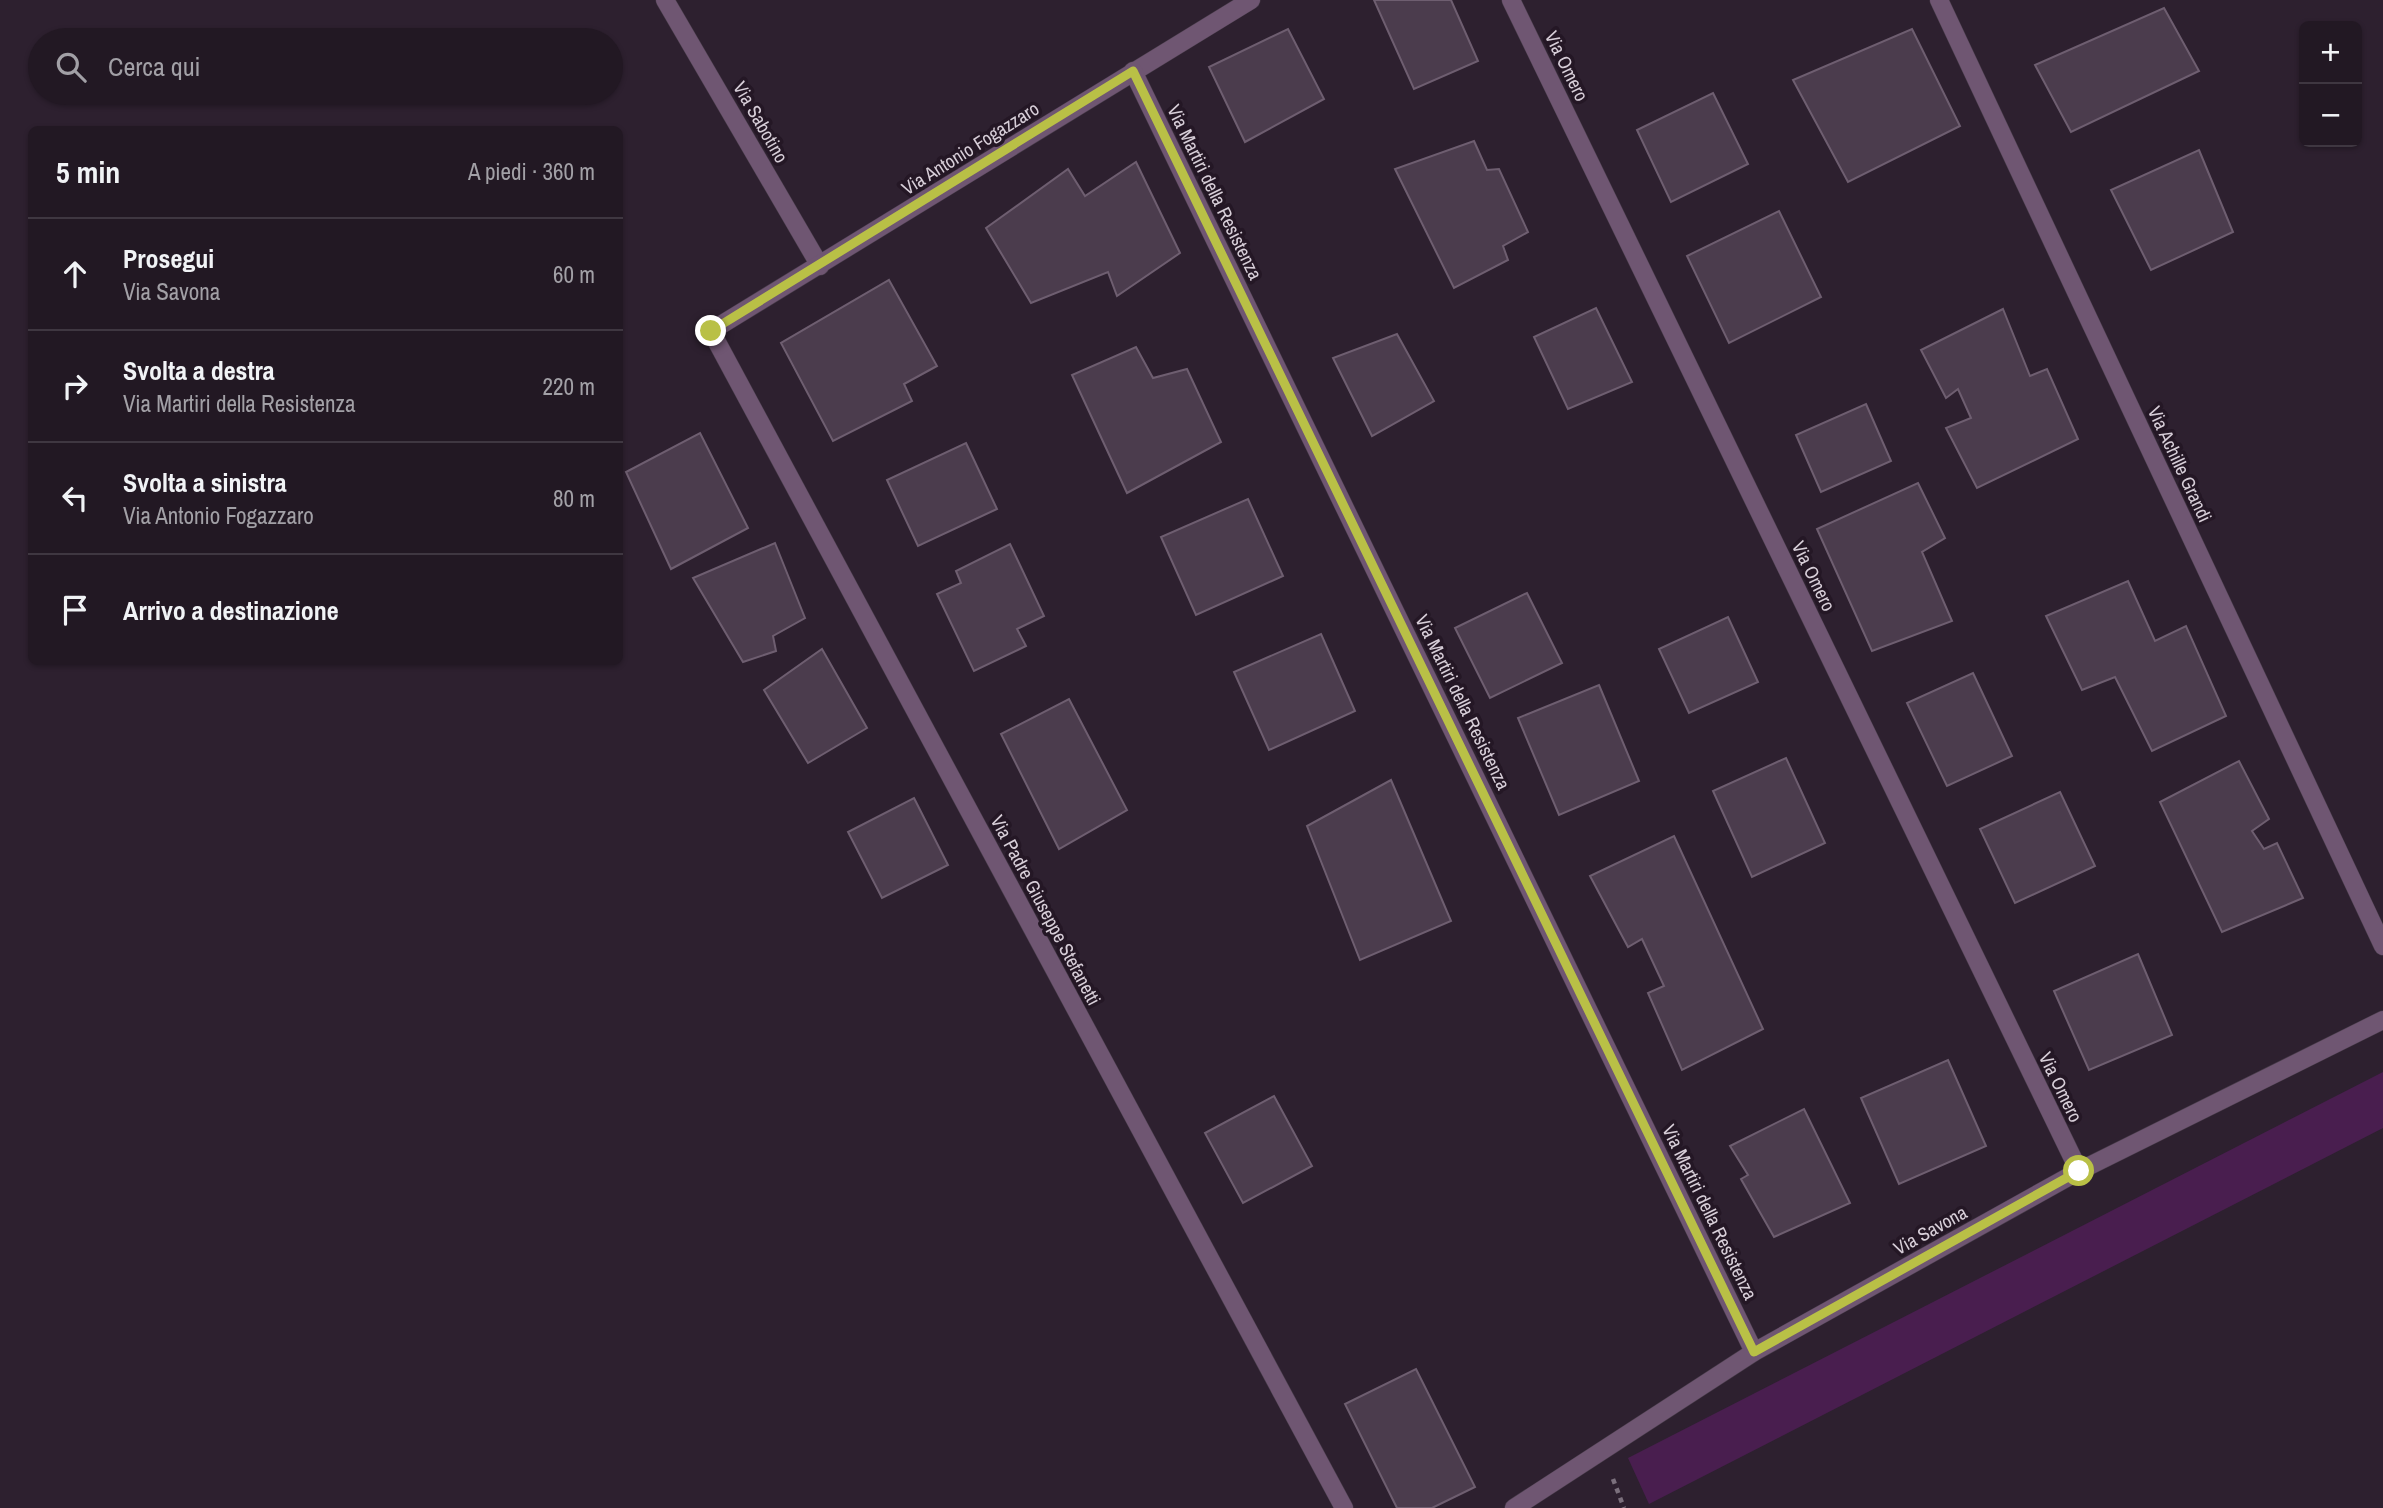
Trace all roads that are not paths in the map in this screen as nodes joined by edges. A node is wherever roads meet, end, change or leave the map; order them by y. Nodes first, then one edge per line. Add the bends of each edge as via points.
1 (665, 0) edge
2 (1251, 0) edge
3 (1511, 0) edge
4 (1939, 0) edge
5 (1133, 71) junction
6 (820, 266) junction
7 (711, 331) joint
8 (2383, 946) edge
9 (2383, 1020) edge
10 (2079, 1171) junction
11 (1754, 1352) junction
12 (1344, 1508) edge
13 (1514, 1508) edge

1 - 6 street, Via Sabotino
2 - 5 street, Via Antonio Fogazzaro
3 - 10 street, Via Omero
4 - 8 street, Via Achille Grandi
5 - 6 street, Via Antonio Fogazzaro
5 - 11 street, Via Martiri della Resistenza
6 - 7 street, Via Antonio Fogazzaro
7 - 12 street, Via Padre Giuseppe Stefanetti
9 - 10 street, Via Savona
10 - 11 street, Via Savona
11 - 13 street, Via Savona

